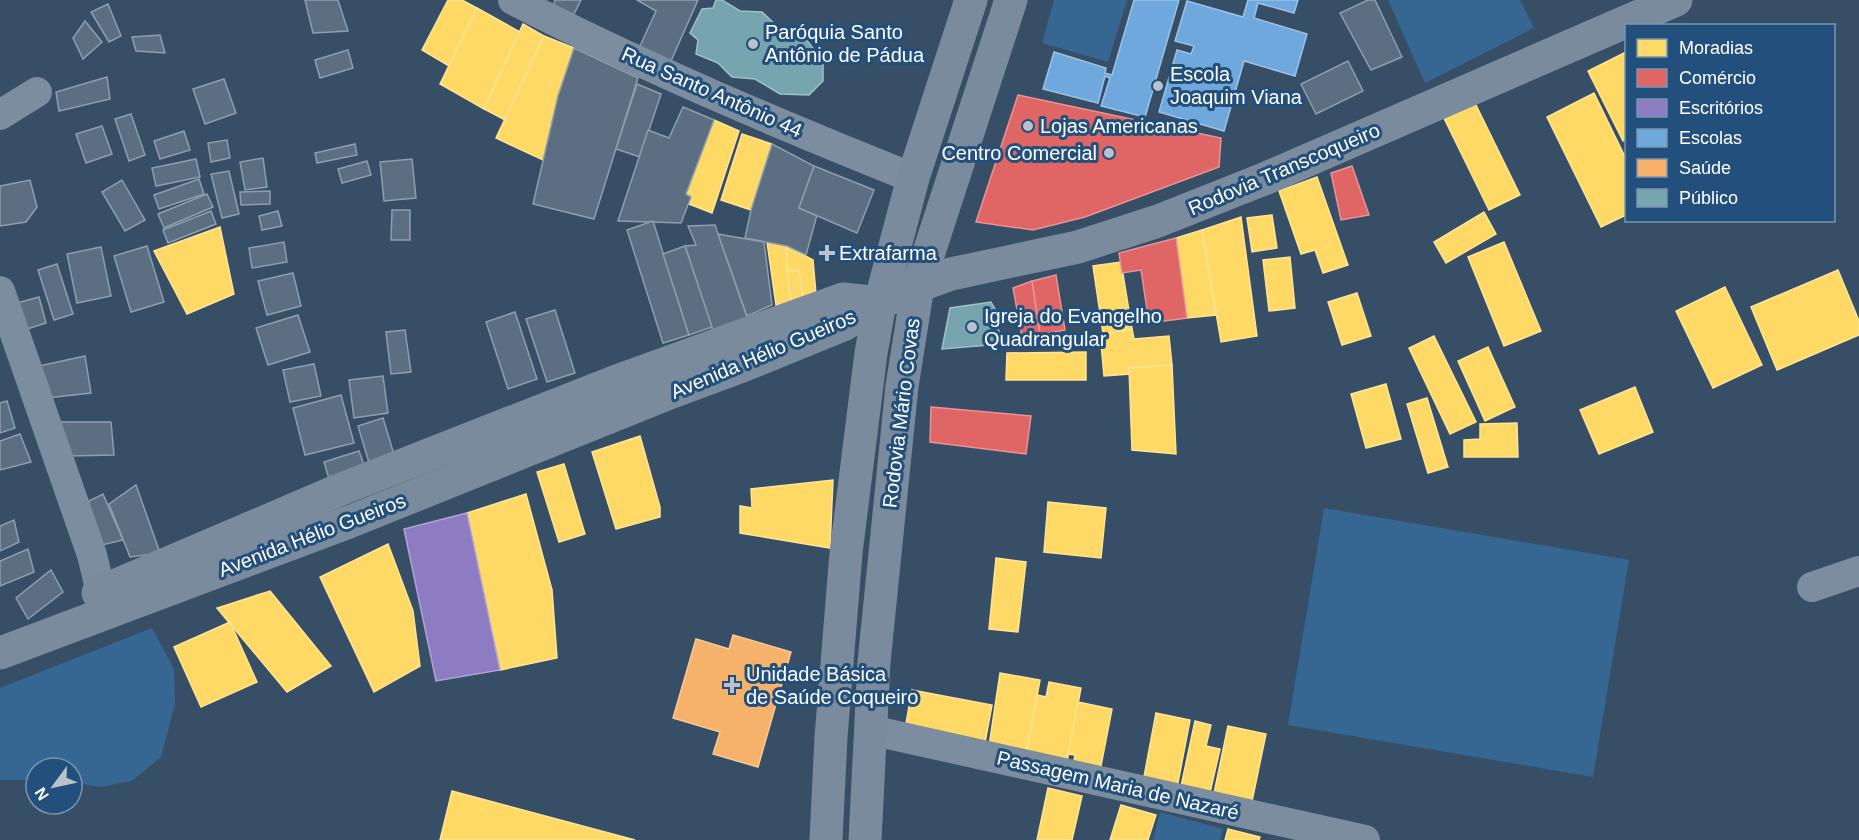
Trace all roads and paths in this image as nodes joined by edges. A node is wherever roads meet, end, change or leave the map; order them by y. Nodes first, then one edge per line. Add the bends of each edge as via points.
1 (513, 0) edge
2 (971, 0) edge
3 (1011, 0) edge
4 (1676, 0) edge
5 (38, 92) dead end
6 (0, 115) edge
7 (914, 178) junction
8 (918, 286) junction
9 (0, 291) edge
10 (880, 303) junction
11 (1859, 571) edge
12 (1812, 587) dead end
13 (101, 592) junction
14 (0, 631) edge
15 (0, 653) edge
16 (870, 730) junction
17 (826, 840) edge
18 (865, 840) edge
19 (1365, 840) edge

1 - 7 street, Rua Santo Antônio 44 via 586,38
2 - 7 main road, Rodovia Mário Covas
3 - 8 main road, Rodovia Mário Covas
4 - 8 main road, Rodovia Transcoqueiro via 1158,221 1078,247 951,274
5 - 6 street
7 - 10 main road, Rodovia Mário Covas
8 - 10 main road, Rodovia Transcoqueiro
8 - 16 main road, Rodovia Mário Covas via 901,396
9 - 13 street via 92,555
10 - 13 main road, Avenida Hélio Gueiros via 843,299 614,382 339,490
10 - 15 main road, Avenida Hélio Gueiros via 843,325 742,366 349,522
10 - 17 main road, Rodovia Mário Covas via 846,553
11 - 12 street
13 - 14 main road, Avenida Hélio Gueiros
16 - 18 main road, Rodovia Mário Covas
16 - 19 street, Passagem Maria de Nazaré

